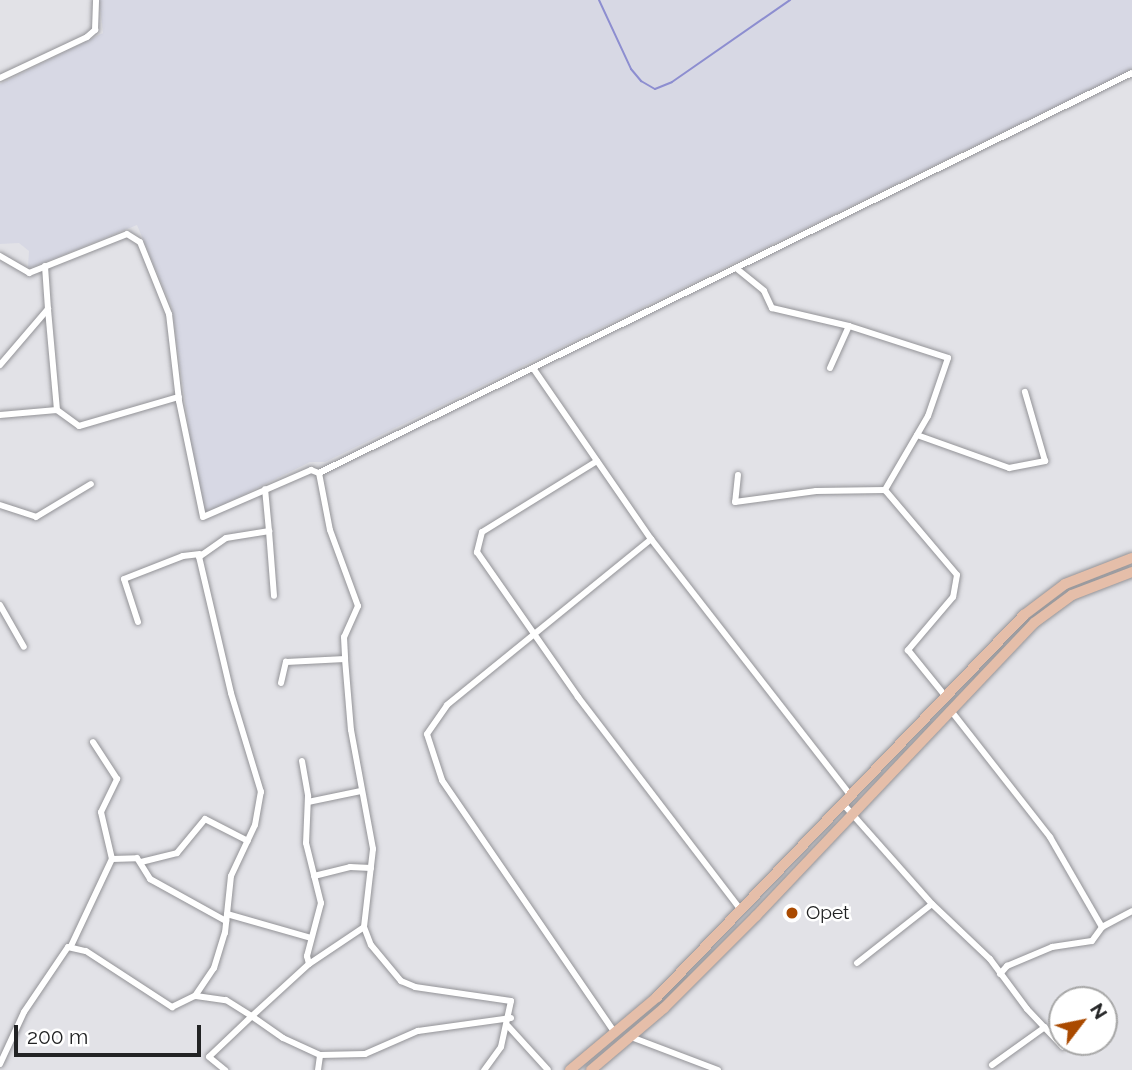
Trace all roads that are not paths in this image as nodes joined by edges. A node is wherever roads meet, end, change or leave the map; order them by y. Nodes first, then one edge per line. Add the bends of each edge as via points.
1 (96, 0) edge
2 (1132, 73) edge
3 (0, 78) edge
4 (0, 256) edge
5 (45, 266) junction
6 (736, 268) junction
7 (48, 309) junction
8 (849, 326) junction
9 (0, 365) edge
10 (533, 368) junction
11 (830, 368) dead end
12 (1025, 392) dead end
13 (179, 397) junction
14 (58, 410) junction
15 (0, 415) edge
16 (917, 435) junction
17 (597, 461) junction
18 (319, 473) junction
19 (738, 475) dead end
20 (91, 484) dead end
21 (265, 489) junction
22 (886, 490) junction
23 (0, 505) edge
24 (269, 531) junction
25 (651, 539) junction
26 (200, 554) junction
27 (1132, 558) edge
28 (1132, 572) edge
29 (274, 596) dead end
30 (0, 605) edge
31 (138, 622) dead end
32 (532, 633) junction
33 (24, 647) dead end
34 (345, 659) junction
35 (281, 683) dead end
36 (948, 698) junction
37 (951, 712) junction
38 (93, 742) dead end
39 (302, 761) dead end
40 (361, 791) junction
41 (308, 802) junction
42 (849, 802) junction
43 (854, 815) junction
44 (248, 841) junction
45 (112, 859) junction
46 (141, 862) junction
47 (371, 868) junction
48 (314, 876) junction
49 (932, 904) junction
50 (1132, 911) edge
51 (742, 912) junction
52 (226, 918) junction
53 (364, 927) junction
54 (1102, 928) junction
55 (311, 938) junction
56 (71, 946) junction
57 (857, 963) dead end
58 (309, 964) junction
59 (1000, 974) junction
60 (195, 996) junction
61 (252, 1016) junction
62 (511, 1018) junction
63 (508, 1026) junction
64 (1045, 1027) junction
65 (1048, 1030) edge
66 (616, 1034) junction
67 (631, 1038) junction
68 (320, 1055) junction
69 (0, 1064) edge
70 (992, 1065) dead end
71 (225, 1070) edge
72 (318, 1070) edge
73 (484, 1070) edge
74 (548, 1070) edge
75 (570, 1070) edge
76 (591, 1070) edge
77 (718, 1070) edge

1 - 3 street via 95,30 87,37
2 - 6 street
4 - 5 street via 29,273
5 - 7 street
5 - 13 street via 134,235 169,314
6 - 8 street via 764,291 772,308
6 - 10 street
7 - 9 street
7 - 14 street
8 - 11 street
8 - 16 street via 948,358 942,385
10 - 17 street
10 - 18 street
12 - 16 street via 1045,461 1009,468
13 - 14 street via 79,426
13 - 21 street via 198,513 202,517
14 - 15 street
16 - 22 street
17 - 25 street
17 - 32 street via 482,533 476,543 477,552
18 - 21 street via 311,470
18 - 34 street via 330,530 358,606 344,637
19 - 22 street via 735,502 816,491
20 - 23 street via 36,517
21 - 24 street
22 - 36 street via 957,575 953,597 908,650
24 - 26 street via 226,538
24 - 29 street
25 - 32 street
25 - 42 street
26 - 31 street via 124,579
26 - 44 street via 231,693 260,783 260,810
27 - 36 main road via 1082,576 1037,604
28 - 37 main road via 1093,585 1054,606
30 - 33 street
32 - 51 street
32 - 66 street via 447,705 431,724 429,746 442,780
34 - 35 street via 286,662
34 - 40 street
36 - 42 main road
37 - 43 main road
37 - 54 street via 1050,837
38 - 45 street via 117,779 101,812
39 - 41 street
40 - 41 street
40 - 47 street via 373,849
41 - 48 street via 304,835
42 - 43 street
42 - 51 main road
43 - 49 street
43 - 67 main road
44 - 46 street via 205,819 177,853
44 - 52 street via 231,876
45 - 46 street
45 - 56 street
46 - 52 street via 150,879
47 - 48 street via 350,867
47 - 53 street
48 - 55 street via 321,904
49 - 57 street
49 - 59 street
50 - 54 street
51 - 66 main road
52 - 55 street
52 - 60 street via 217,962
53 - 58 street
53 - 62 street via 371,946 401,981 511,1001
54 - 59 street via 1092,941 1052,947 1007,966
55 - 58 street
56 - 60 street via 172,1007
56 - 69 street via 24,1012
58 - 61 street
59 - 64 street
60 - 61 street via 219,997
61 - 68 street via 283,1038
61 - 71 street via 209,1057
62 - 63 street
62 - 68 street via 418,1031 365,1054
63 - 73 street via 501,1047
63 - 74 street
64 - 65 street
64 - 70 street
66 - 75 main road
67 - 76 main road
67 - 77 street
68 - 72 street

